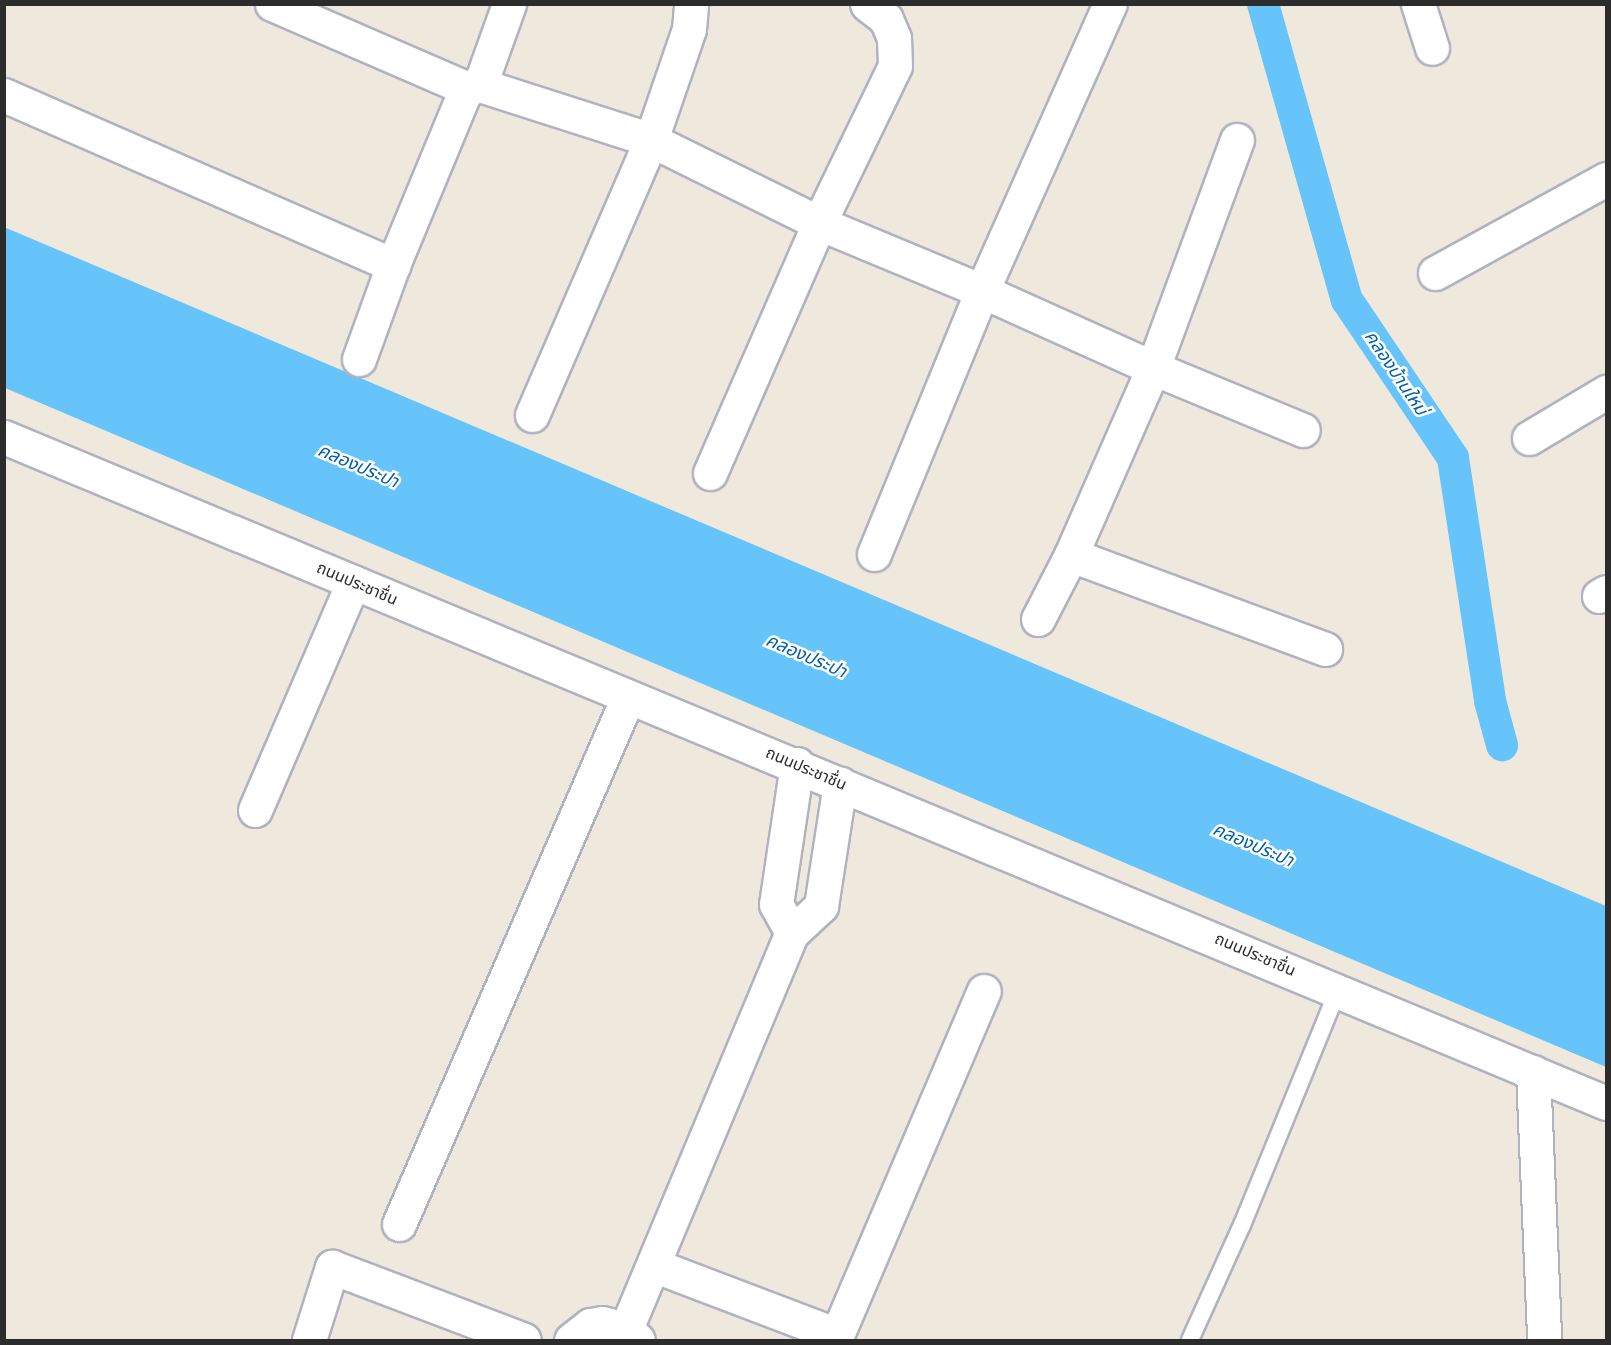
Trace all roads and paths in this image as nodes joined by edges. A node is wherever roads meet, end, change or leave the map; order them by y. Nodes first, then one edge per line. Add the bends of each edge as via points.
1 (272, 4) edge
2 (509, 4) edge
3 (691, 4) edge
4 (867, 4) edge
5 (1110, 4) edge
6 (1418, 4) edge
7 (1432, 48) dead end
8 (474, 87) junction
9 (4, 95) edge
10 (651, 140) junction
11 (1237, 140) dead end
12 (1606, 179) edge
13 (819, 223) junction
14 (393, 266) junction
15 (1435, 273) dead end
16 (982, 291) junction
17 (359, 359) dead end
18 (1153, 368) junction
19 (1606, 392) edge
20 (532, 416) dead end
21 (1303, 430) dead end
22 (1529, 438) dead end
23 (7, 448) edge
24 (710, 473) dead end
25 (874, 554) dead end
26 (1071, 555) junction
27 (352, 582) junction
28 (1038, 619) dead end
29 (1325, 649) dead end
30 (628, 697) junction
31 (797, 764) junction
32 (840, 783) junction
33 (255, 810) dead end
34 (792, 933) junction
35 (1338, 990) junction
36 (984, 991) dead end
37 (1533, 1072) junction
38 (1606, 1103) edge
39 (399, 1224) dead end
40 (653, 1264) junction
41 (632, 1335) edge
42 (505, 1337) edge
43 (309, 1341) edge
44 (571, 1341) edge
45 (1190, 1341) edge
46 (1544, 1341) edge

1 - 8 street
2 - 8 street
3 - 10 street via 689,29
4 - 13 street via 886,19 894,38 895,66
5 - 16 street
6 - 7 street
8 - 10 street
8 - 14 street
9 - 14 street
10 - 13 street
10 - 20 street
11 - 18 street
12 - 15 street
13 - 16 street
13 - 24 street
14 - 17 street
16 - 18 street
16 - 25 street
18 - 21 street
18 - 26 street
19 - 22 street
23 - 27 street, ถนนประชาชื่น
26 - 28 street
26 - 29 street
27 - 30 street, ถนนประชาชื่น
27 - 33 street
30 - 31 street, ถนนประชาชื่น
30 - 39 street
31 - 32 street, ถนนประชาชื่น
31 - 34 street via 776,904
32 - 34 street via 820,906
32 - 35 street, ถนนประชาชื่น
34 - 40 street
35 - 37 street, ถนนประชาชื่น
35 - 45 lane
36 - 40 street via 837,1335
37 - 38 street, ถนนประชาชื่น
37 - 46 street
40 - 41 street
41 - 44 street via 615,1324 590,1325
42 - 43 street via 332,1267

